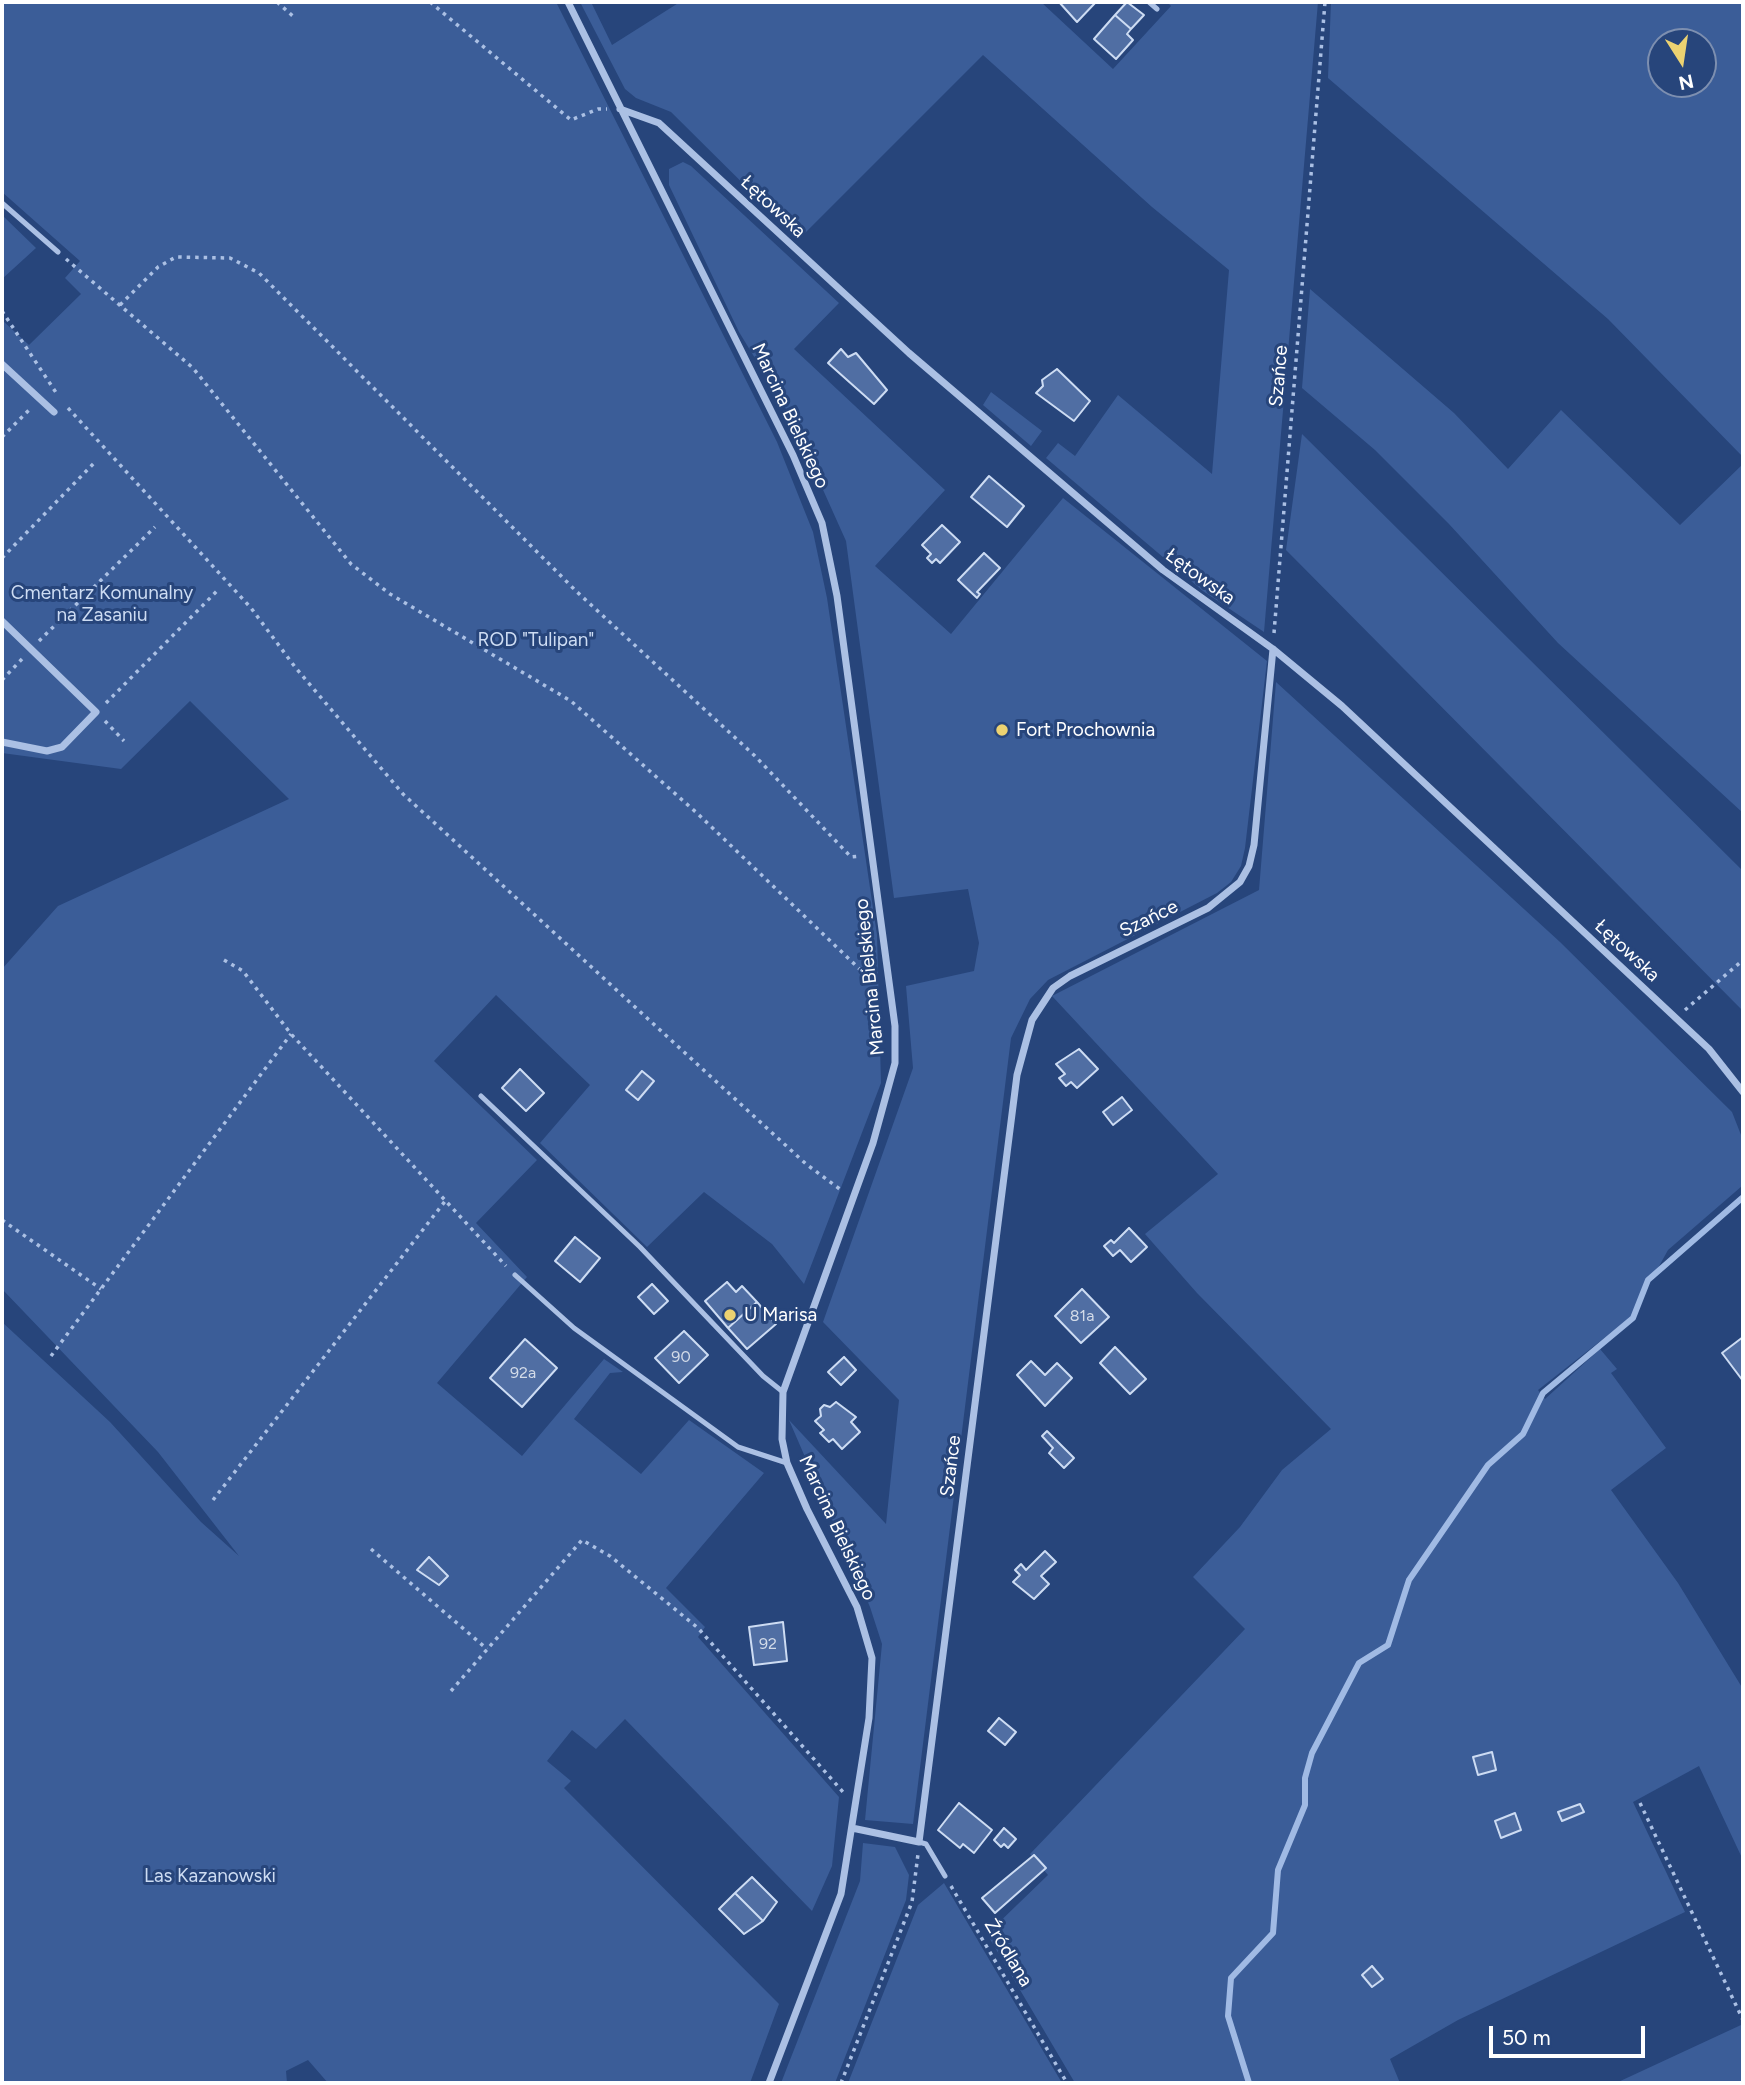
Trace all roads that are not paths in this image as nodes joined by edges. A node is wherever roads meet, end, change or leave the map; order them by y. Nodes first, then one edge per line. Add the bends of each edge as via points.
1 (568, 2) edge
2 (1149, 2) edge
3 (1157, 9) dead end
4 (620, 109) junction
5 (2, 203) edge
6 (58, 252) road end
7 (2, 364) edge
8 (54, 412) dead end
9 (2, 621) edge
10 (1273, 649) junction
11 (2, 742) edge
12 (1743, 1092) edge
13 (481, 1096) dead end
14 (515, 1275) road end
15 (783, 1392) junction
16 (787, 1463) junction
17 (852, 1828) junction
18 (919, 1842) junction
19 (945, 1875) road end
20 (769, 2083) edge

1 - 4 street, Marcina Bielskiego
2 - 3 lane
4 - 10 street, Łętowska via 659,123 920,362 1163,570
4 - 15 street, Marcina Bielskiego via 793,455 822,523 837,596 889,985 895,1063 873,1143
5 - 6 lane
7 - 8 street
9 - 11 street via 96,712 62,747 47,751
10 - 12 street, Łętowska via 1342,706 1709,1049
10 - 18 street, Szańce via 1254,845 1240,882 1208,908 1053,988 1032,1020 1020,1057
13 - 15 lane
14 - 16 lane via 574,1328 738,1447
15 - 16 street, Marcina Bielskiego via 782,1439
16 - 17 street, Marcina Bielskiego via 857,1607 872,1658 869,1718
17 - 18 street
17 - 20 street, Marcina Bielskiego via 841,1894
18 - 19 lane via 926,1844

